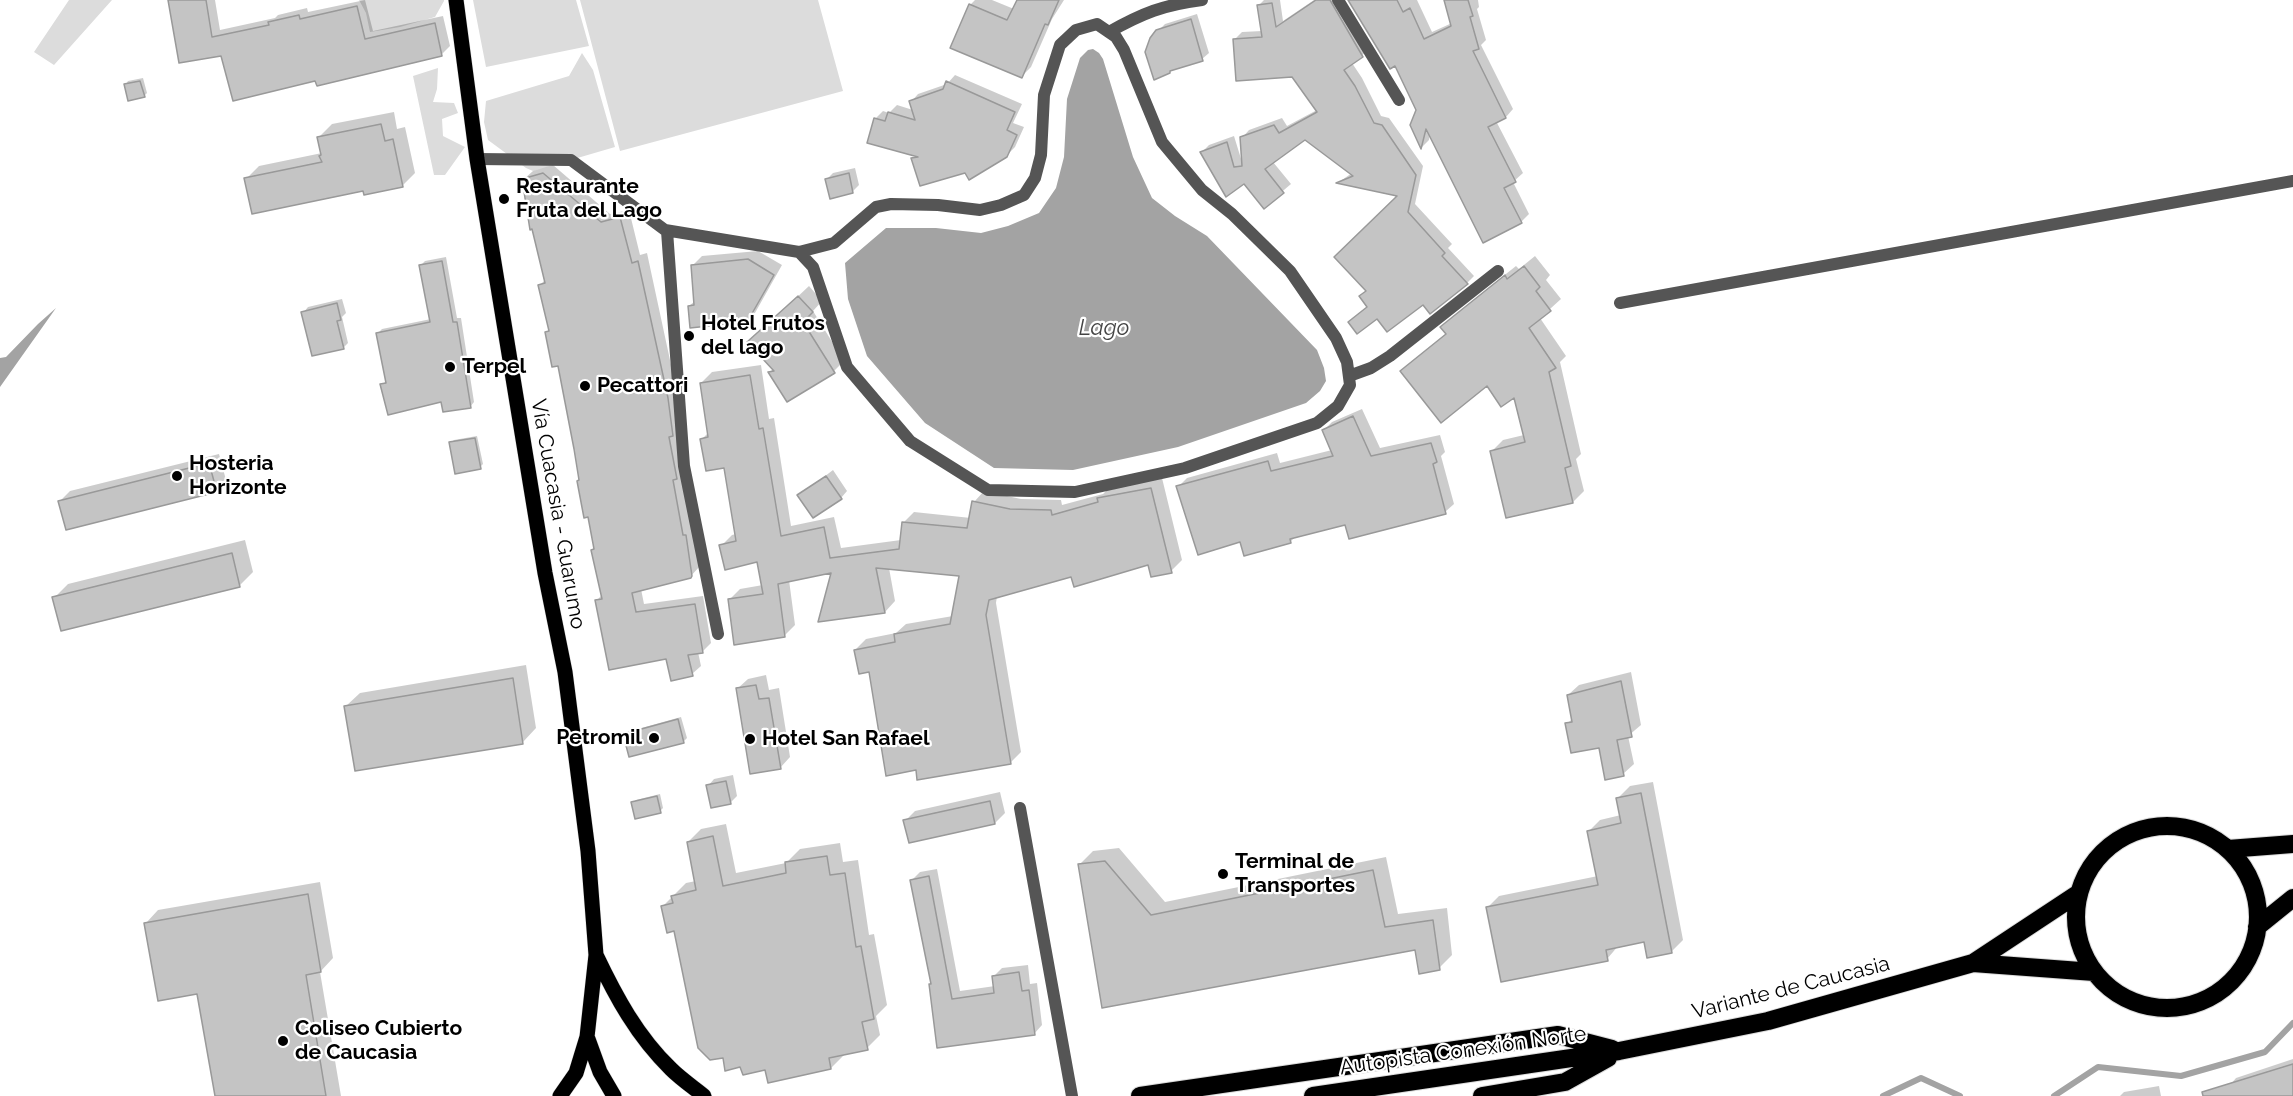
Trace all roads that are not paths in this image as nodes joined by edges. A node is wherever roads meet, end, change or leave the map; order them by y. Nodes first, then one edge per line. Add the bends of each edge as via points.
1 (456, 0) edge
2 (1202, 0) edge
3 (1338, 0) edge
4 (1109, 32) junction
5 (1399, 100) dead end
6 (477, 159) junction
7 (2293, 181) edge
8 (667, 231) junction
9 (799, 252) junction
10 (1498, 271) dead end
11 (1620, 303) dead end
12 (1349, 376) junction
13 (718, 634) dead end
14 (1020, 808) dead end
15 (2293, 844) edge
16 (2228, 849) junction
17 (2079, 893) junction
18 (2293, 898) edge
19 (2257, 927) junction
20 (596, 955) junction
21 (1973, 963) junction
22 (2094, 972) junction
23 (587, 1037) junction
24 (1619, 1051) junction
25 (560, 1096) edge
26 (614, 1096) edge
27 (704, 1096) edge
28 (1072, 1096) edge
29 (1140, 1096) edge
30 (1313, 1096) edge
31 (1482, 1096) edge

1 - 6 main road, Vía Cuacasia - Guarumo
2 - 4 street via 1144,12
3 - 5 street
4 - 9 street via 1097,24 1076,30 1060,45 1044,95 1041,154 1035,178 1024,195 980,210 926,205 876,207 834,243
4 - 12 street via 1124,50 1162,142 1202,189 1290,271 1336,338
6 - 8 street via 571,160
6 - 20 main road, Vía Cuacasia - Guarumo via 571,710
7 - 11 street
8 - 9 street
8 - 13 street via 684,466
9 - 12 street via 813,267 847,368 910,441 988,490 1075,492 1185,468 1317,423 1338,406 1350,385
10 - 12 street via 1390,356
14 - 28 street
15 - 16 highway
16 - 17 highway via 2214,839 2183,828 2149,828 2118,840 2105,851 2093,863
16 - 19 highway via 2252,884
17 - 21 highway, Variante de Caucasia
17 - 22 highway via 2077,935
18 - 19 highway
19 - 22 highway via 2247,958 2233,978 2214,994 2183,1006 2134,1001 2119,994
20 - 23 main road, Vía Cuacasia - Guarumo
20 - 27 main road via 615,997 640,1035 671,1069
21 - 22 highway, Variante de Caucasia
21 - 24 highway, Variante de Caucasia via 1768,1021
23 - 25 main road, Vía Cuacasia - Guarumo via 576,1072
23 - 26 main road, Vía Cuacasia - Guarumo
24 - 29 highway via 1558,1035
24 - 30 highway, Autopista Conexión Norte
24 - 31 highway via 1565,1082

